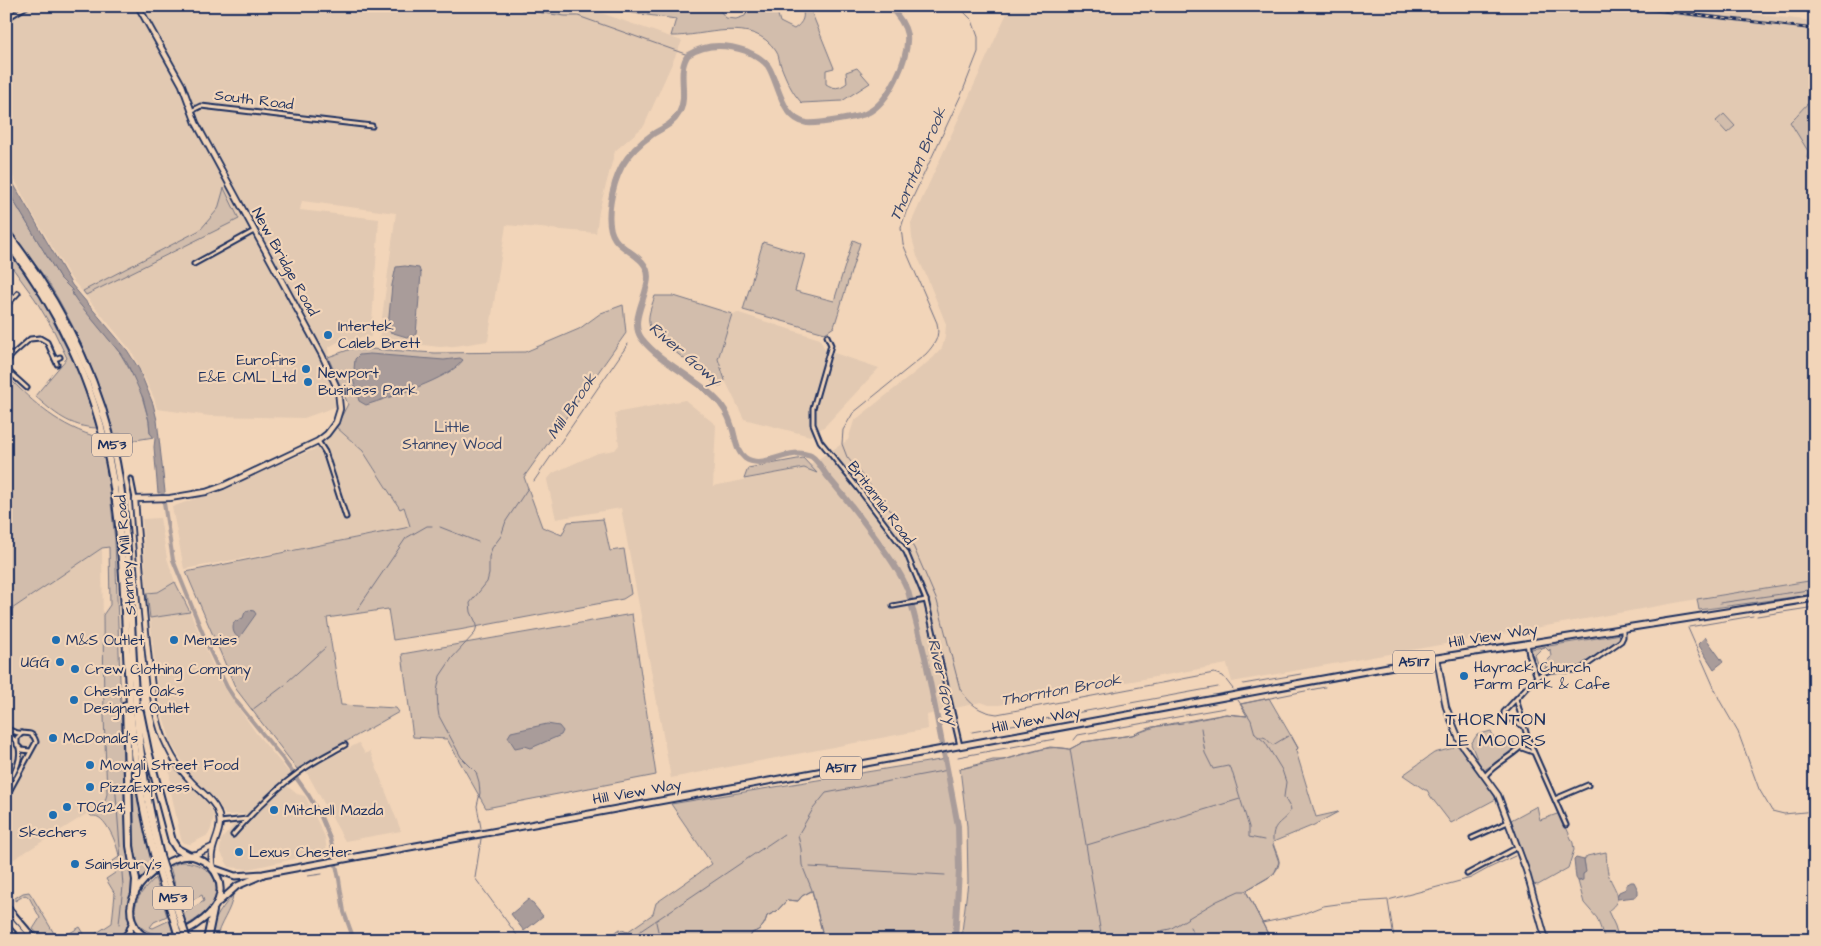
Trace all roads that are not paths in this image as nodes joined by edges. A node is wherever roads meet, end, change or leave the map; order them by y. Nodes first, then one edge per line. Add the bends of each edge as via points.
1 (27, 6) edge
2 (138, 6) edge
3 (557, 6) edge
4 (575, 8) dead end
5 (6, 19) edge
6 (191, 111) junction
7 (372, 126) dead end
8 (6, 232) edge
9 (254, 232) junction
10 (6, 241) edge
11 (194, 264) dead end
12 (18, 294) dead end
13 (6, 306) edge
14 (827, 336) dead end
15 (6, 351) edge
16 (12, 355) junction
17 (60, 357) dead end
18 (55, 359) junction
19 (6, 363) edge
20 (57, 364) dead end
21 (6, 369) edge
22 (27, 388) dead end
23 (318, 442) junction
24 (132, 478) dead end
25 (135, 500) junction
26 (346, 516) dead end
27 (1815, 598) edge
28 (926, 600) junction
29 (893, 606) dead end
30 (1623, 627) junction
31 (1527, 644) junction
32 (127, 651) junction
33 (1437, 658) junction
34 (1537, 678) junction
35 (135, 685) junction
36 (1516, 699) junction
37 (1524, 726) junction
38 (6, 728) edge
39 (6, 733) edge
40 (22, 733) junction
41 (1528, 739) junction
42 (17, 742) junction
43 (345, 745) dead end
44 (960, 746) junction
45 (19, 748) junction
46 (1522, 748) junction
47 (30, 750) junction
48 (1534, 753) junction
49 (1485, 776) junction
50 (1588, 785) dead end
51 (6, 787) edge
52 (6, 797) edge
53 (1555, 799) junction
54 (248, 819) junction
55 (1509, 821) junction
56 (220, 822) junction
57 (1566, 825) dead end
58 (233, 835) dead end
59 (1472, 838) dead end
60 (212, 846) junction
61 (1518, 847) junction
62 (189, 855) junction
63 (158, 857) junction
64 (214, 868) junction
65 (263, 874) junction
66 (1467, 874) dead end
67 (135, 893) junction
68 (218, 903) junction
69 (6, 906) edge
70 (213, 911) junction
71 (6, 916) edge
72 (132, 924) junction
73 (149, 939) edge
74 (28, 940) edge
75 (37, 940) edge
76 (122, 940) edge
77 (156, 940) edge
78 (160, 940) edge
79 (180, 940) edge
80 (187, 940) edge
81 (206, 940) edge
82 (1546, 940) edge

1 - 5 street
2 - 6 street via 182,85
3 - 4 street
6 - 7 street, South Road via 201,106
6 - 9 street, New Bridge Road
8 - 35 highway, M53 via 41,279 66,322 85,362 104,416 116,462 122,505
9 - 11 street
9 - 23 street, New Bridge Road via 338,390 340,409 336,422
10 - 32 highway, M53 via 37,284 60,324 78,360 98,415 116,506
12 - 13 street
14 - 28 street, Britannia Road via 831,345 813,408 816,432 906,552
15 - 16 street
16 - 18 street via 30,339 40,338 47,342
16 - 19 street
17 - 18 street
18 - 20 street
21 - 22 street
23 - 25 street, New Bridge Road via 206,492
23 - 26 street via 325,452
24 - 25 street, Stanney Mill Road
25 - 56 street, Stanney Mill Road via 144,622 157,718 180,769 217,809
27 - 30 main road, Hill View Way / A5117
28 - 29 street
28 - 44 street, Britannia Road
30 - 31 main road, Hill View Way / A5117
30 - 34 street via 1621,641 1581,670 1546,671
31 - 33 main road, Hill View Way / A5117
31 - 34 street
32 - 63 highway, M53 via 136,762 143,805
32 - 67 highway via 130,846
33 - 44 main road, Hill View Way / A5117
33 - 49 street via 1446,707 1455,730 1461,744
34 - 36 street
35 - 62 highway via 148,752 172,841 177,849
35 - 63 highway, M53 via 141,761
36 - 37 street
36 - 37 street via 1504,716
37 - 41 street
38 - 40 street
39 - 42 street
40 - 42 street
40 - 47 street via 29,733 35,738
41 - 46 street
41 - 48 street
42 - 45 street
43 - 54 street via 289,779
44 - 65 main road, Hill View Way / A5117
45 - 47 street
45 - 51 street via 19,761
46 - 48 street
46 - 49 street
47 - 52 street
48 - 53 street
49 - 55 street
50 - 53 street
53 - 57 street
54 - 56 street
54 - 58 street
55 - 59 street
55 - 61 street
56 - 60 street
60 - 62 street
60 - 64 street
61 - 66 street
61 - 82 street
62 - 64 main road, Hill View Way
62 - 67 main road via 174,858 160,867
63 - 79 highway, M53, bridge
63 - 80 highway, M53, bridge
64 - 65 main road, Hill View Way / A5117 via 235,876
64 - 68 main road via 221,889
65 - 68 main road, Hill View Way / A5117 via 237,886
67 - 72 main road
68 - 70 main road, Hill View Way
69 - 75 main road
70 - 78 main road via 188,930
70 - 81 highway, M53
71 - 74 main road
72 - 73 main road
72 - 76 main road
73 - 77 main road

